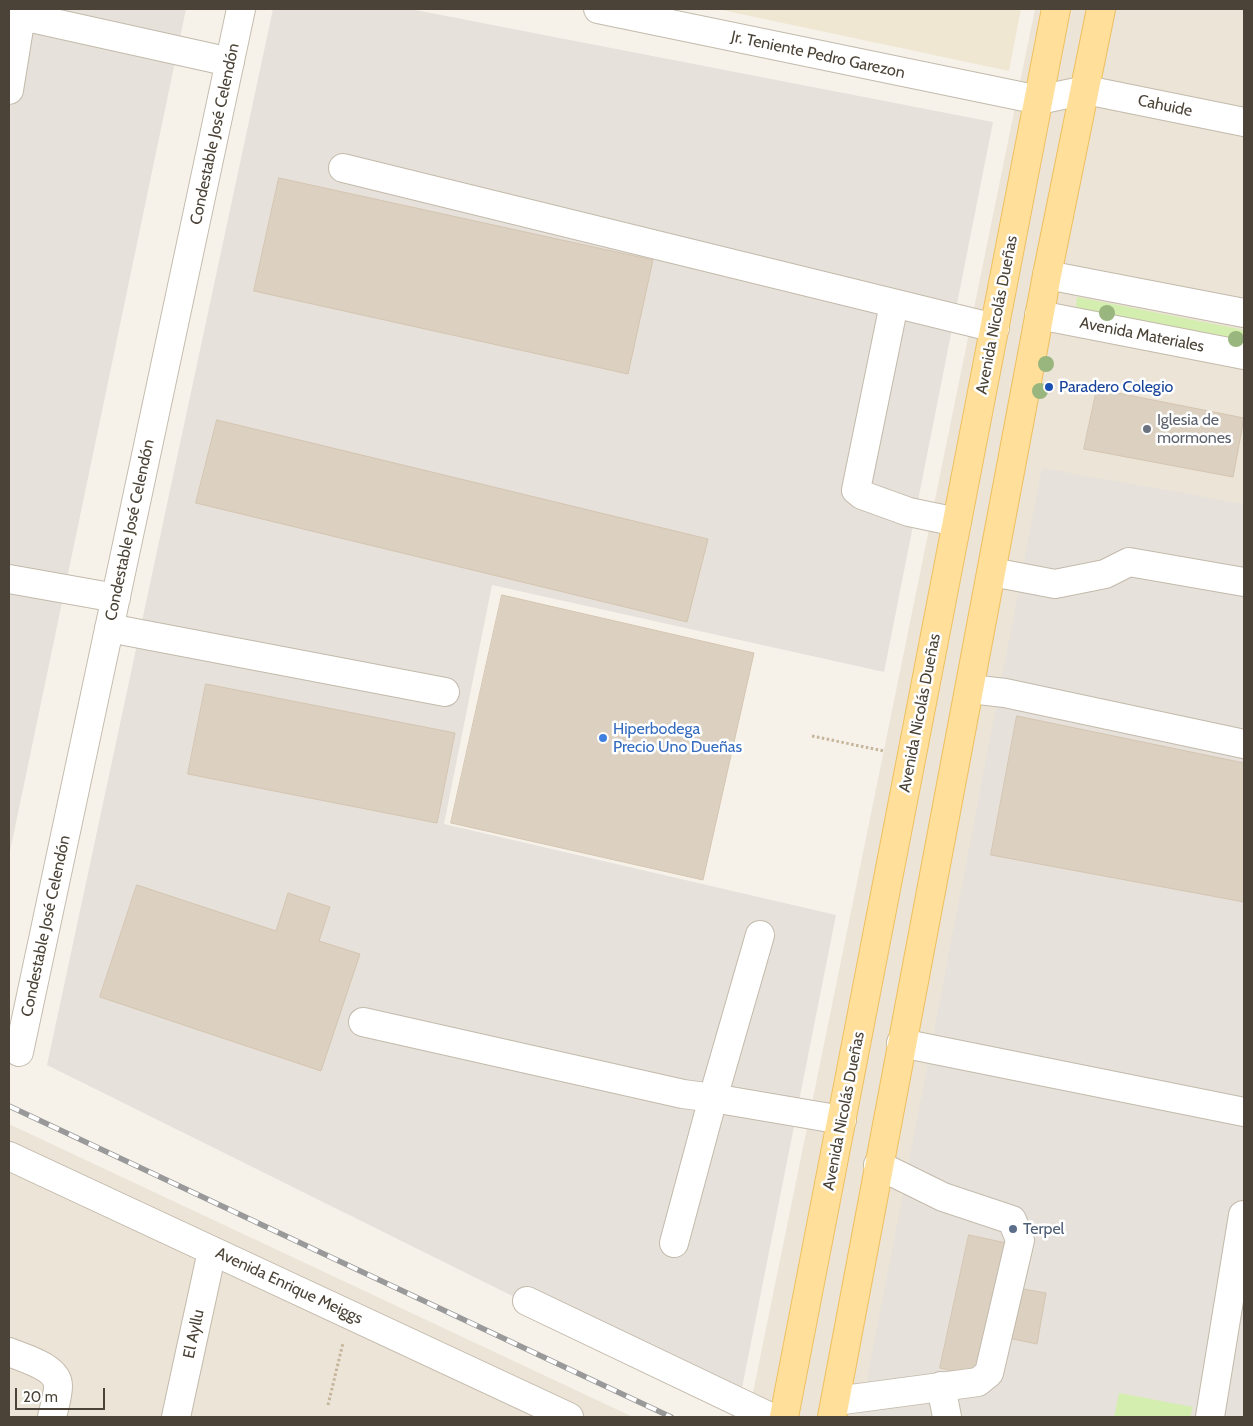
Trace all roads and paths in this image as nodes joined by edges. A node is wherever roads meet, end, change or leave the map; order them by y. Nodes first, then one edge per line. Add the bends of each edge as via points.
1 (241, 9) edge
2 (598, 9) edge
3 (1056, 9) edge
4 (1101, 9) edge
5 (15, 14) edge
6 (230, 62) junction
7 (9, 90) edge
8 (1086, 90) junction
9 (1039, 100) junction
10 (1244, 122) edge
11 (343, 168) dead end
12 (1047, 275) junction
13 (894, 304) junction
14 (1244, 313) edge
15 (1039, 315) junction
16 (995, 328) junction
17 (1244, 355) edge
18 (957, 522) junction
19 (992, 572) junction
20 (9, 579) edge
21 (1244, 582) edge
22 (116, 598) junction
23 (109, 628) junction
24 (970, 689) junction
25 (445, 692) dead end
26 (812, 736) dead end
27 (1244, 744) edge
28 (912, 757) junction
29 (760, 935) dead end
30 (363, 1022) dead end
31 (901, 1043) junction
32 (19, 1052) dead end
33 (713, 1098) junction
34 (1244, 1112) edge
35 (842, 1120) junction
36 (9, 1156) edge
37 (878, 1166) junction
38 (1243, 1215) edge
39 (674, 1243) dead end
40 (212, 1251) junction
41 (527, 1301) dead end
42 (350, 1315) junction
43 (9, 1352) edge
44 (941, 1386) junction
45 (328, 1405) dead end
46 (834, 1409) edge
47 (52, 1417) edge
48 (176, 1417) edge
49 (568, 1417) edge
50 (770, 1417) edge
51 (784, 1417) edge
52 (946, 1417) edge
53 (1210, 1417) edge

1 - 6 street, Condestable José Celendón
2 - 9 street, Jr. Teniente Pedro Garezon
3 - 9 main road, Avenida Nicolás Dueñas
4 - 8 main road
5 - 6 street
5 - 7 street
6 - 22 street, Condestable José Celendón
8 - 9 street
8 - 10 street, Cahuide
8 - 12 main road
9 - 16 main road, Avenida Nicolás Dueñas
11 - 13 street
12 - 14 street
12 - 15 main road
13 - 16 street
13 - 18 street via 856,490 909,512
15 - 17 street, Avenida Materiales
15 - 19 main road
16 - 18 main road, Avenida Nicolás Dueñas
18 - 28 main road, Avenida Nicolás Dueñas
19 - 21 street via 1055,584 1105,574 1129,562
19 - 24 main road
20 - 22 street
22 - 23 street, Condestable José Celendón
23 - 25 street
23 - 32 street, Condestable José Celendón
24 - 27 street via 1006,693
24 - 31 main road
26 - 28 path
28 - 35 main road, Avenida Nicolás Dueñas
29 - 33 street
30 - 33 street
31 - 34 street
31 - 37 main road
33 - 35 street
33 - 39 street
35 - 51 main road, Avenida Nicolás Dueñas
36 - 40 street, Avenida Enrique Meiggs
37 - 44 street via 943,1197 1012,1220 1020,1240 989,1373 978,1382
37 - 46 main road
38 - 53 street
40 - 42 street, Avenida Enrique Meiggs
40 - 48 street, El Ayllu
41 - 50 street
42 - 45 path
42 - 49 street, Avenida Enrique Meiggs
43 - 47 street via 50,1372 57,1379
44 - 46 street
44 - 52 street

